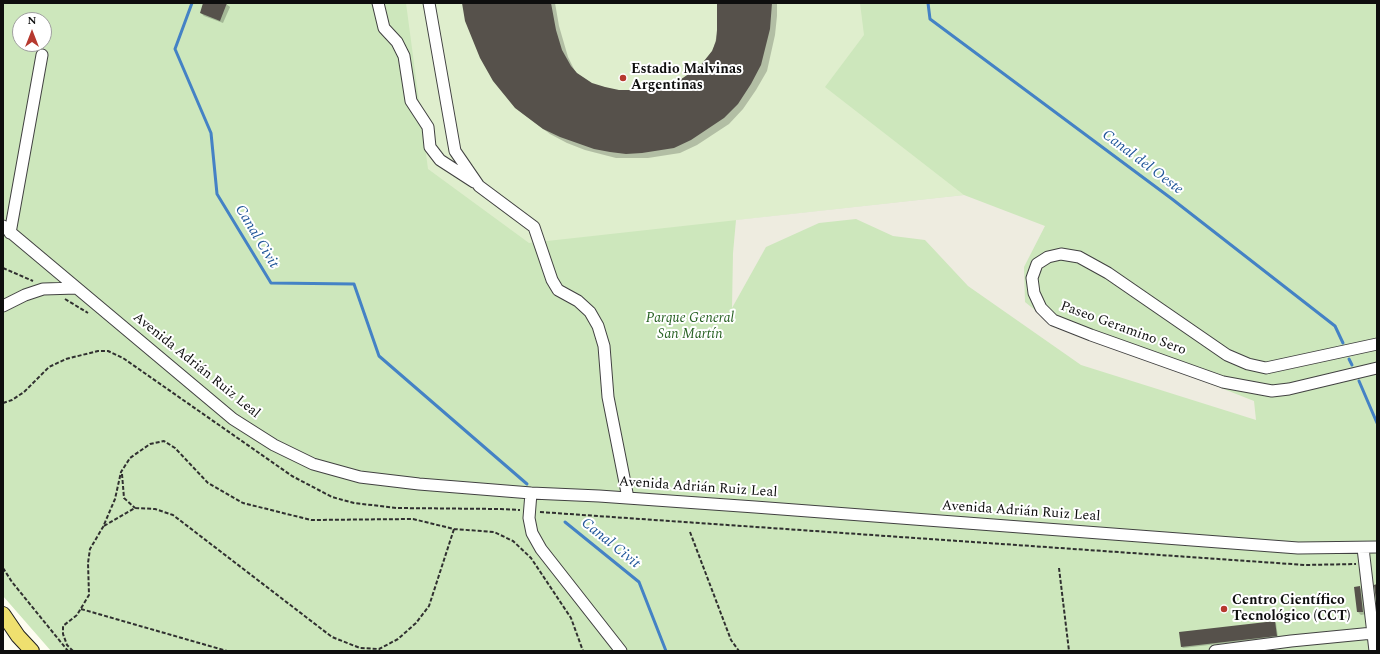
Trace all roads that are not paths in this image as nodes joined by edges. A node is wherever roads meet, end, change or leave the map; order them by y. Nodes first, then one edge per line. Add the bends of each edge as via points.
1 (378, 3) edge
2 (429, 3) edge
3 (42, 55) dead end
4 (479, 186) junction
5 (7, 230) edge
6 (77, 288) junction
7 (3, 306) edge
8 (1377, 344) edge
9 (1377, 368) edge
10 (531, 493) junction
11 (628, 498) junction
12 (1377, 547) edge
13 (1363, 548) junction
14 (3, 614) edge
15 (1373, 633) junction
16 (32, 651) edge
17 (621, 651) edge
18 (1215, 651) edge
19 (1375, 651) edge

1 - 4 street via 384,28 397,42 404,56 411,101 428,128 430,147 440,160
2 - 4 street via 455,152
3 - 5 street
4 - 11 street via 534,227 552,280 558,290 590,312 598,326 604,346 608,397
5 - 6 street, Avenida Adrián Ruiz Leal
6 - 7 street via 44,289
6 - 10 street, Avenida Adrián Ruiz Leal via 233,419 274,445 313,464 360,477
8 - 9 street, Paseo Geramino Sero via 1266,368 1248,364 1227,354 1108,273 1079,257 1061,254 1048,257 1037,264 1032,278 1034,293 1041,308 1053,320 1223,382 1272,391
10 - 11 street, Avenida Adrián Ruiz Leal
10 - 17 street via 529,518 532,533 541,549
11 - 13 street, Avenida Adrián Ruiz Leal via 1298,548
12 - 13 street, Avenida Adrián Ruiz Leal
13 - 15 street
14 - 16 main road
15 - 18 street
15 - 19 street

